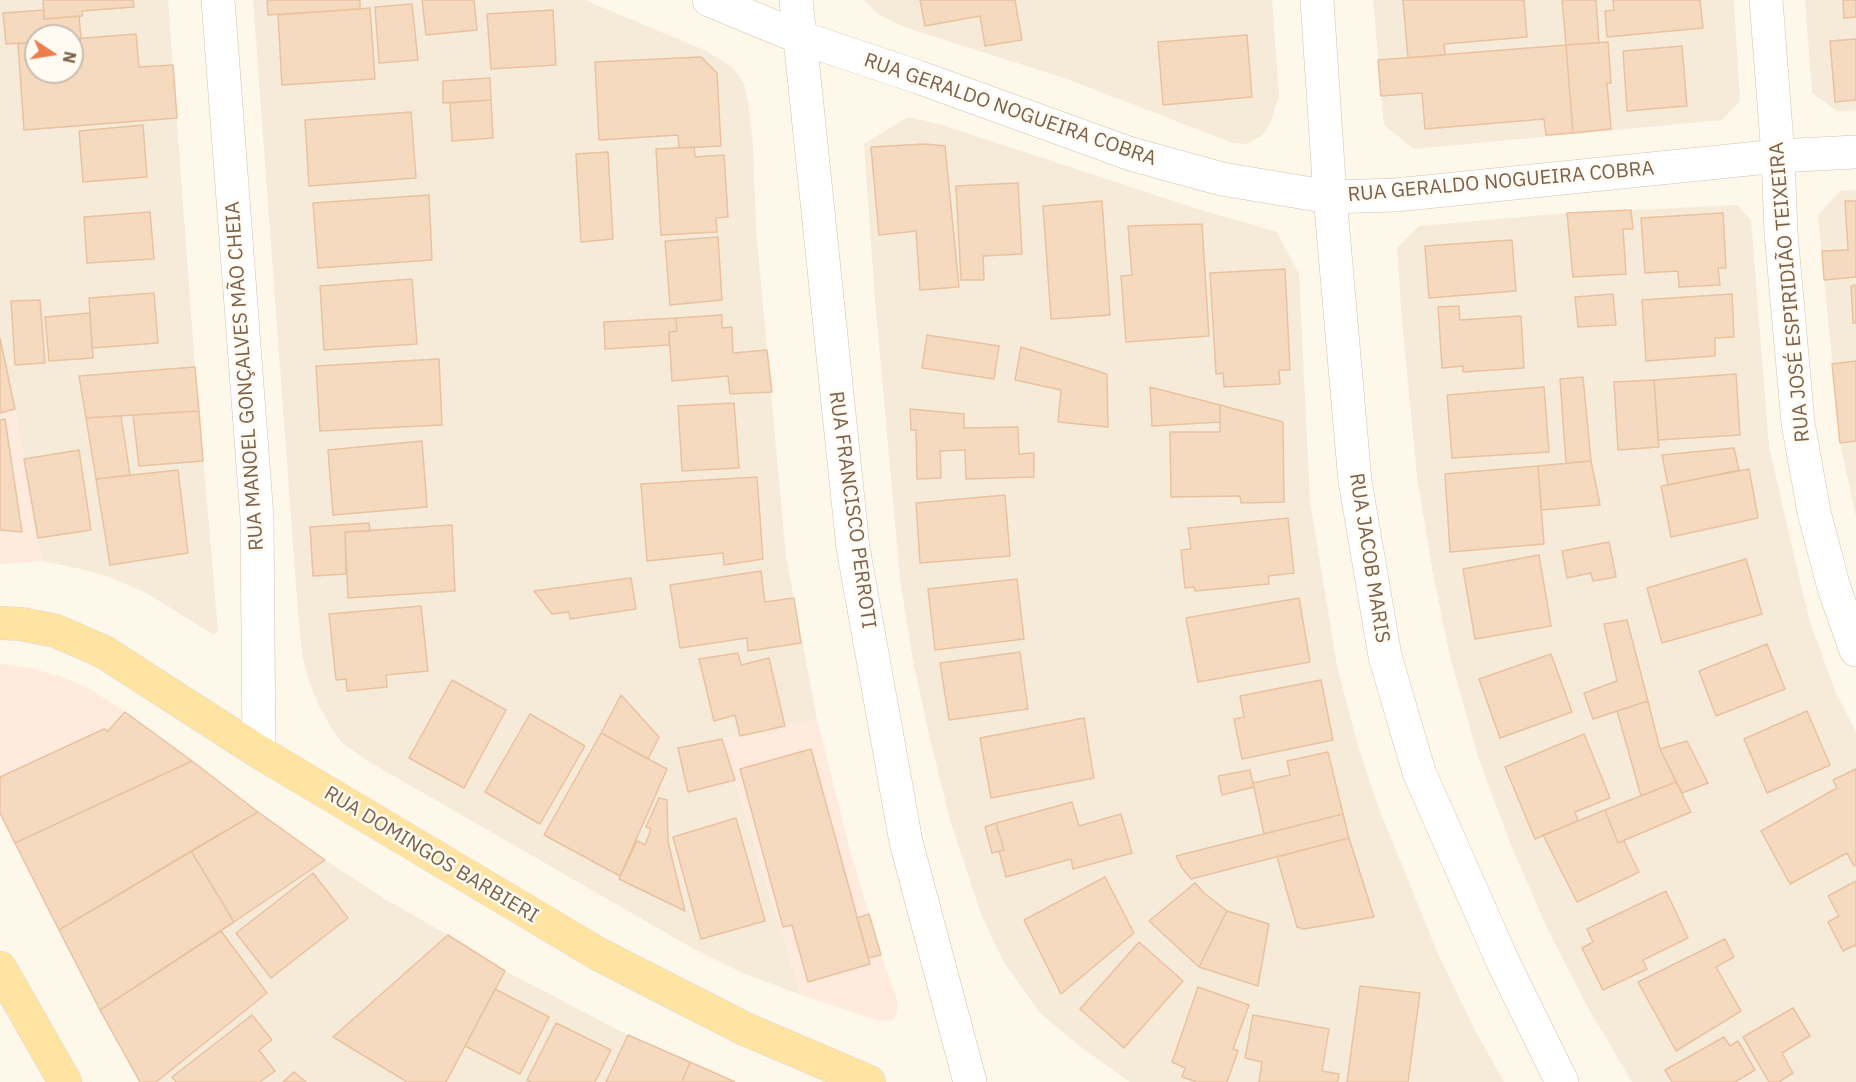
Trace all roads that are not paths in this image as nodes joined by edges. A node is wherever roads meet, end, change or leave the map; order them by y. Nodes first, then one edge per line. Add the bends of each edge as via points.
1 (218, 0) edge
2 (709, 0) edge
3 (796, 0) edge
4 (1317, 0) edge
5 (1766, 0) edge
6 (799, 38) junction
7 (1856, 152) edge
8 (1778, 156) junction
9 (1330, 196) junction
10 (0, 623) edge
11 (1856, 650) edge
12 (258, 752) junction
13 (0, 968) edge
14 (66, 1082) edge
15 (869, 1082) edge
16 (970, 1082) edge
17 (1562, 1082) edge

1 - 12 street, RUA MANOEL GONÇALVES MÃO CHEIA via 257,518
2 - 6 street, RUA GERALDO NOGUEIRA COBRA
3 - 6 street, RUA FRANCISCO PERROTI
4 - 9 street, RUA JACOB MARIS
5 - 8 street, RUA JOSÉ ESPIRIDIÃO TEIXEIRA
6 - 9 street, RUA GERALDO NOGUEIRA COBRA via 1131,154 1222,179
6 - 16 street, RUA FRANCISCO PERROTI via 853,548 906,842
7 - 8 street, RUA GERALDO NOGUEIRA COBRA
8 - 9 street, RUA GERALDO NOGUEIRA COBRA via 1396,195
8 - 11 street, RUA JOSÉ ESPIRIDIÃO TEIXEIRA via 1798,423 1814,512
9 - 17 street, RUA JACOB MARIS via 1355,481 1385,656 1419,772 1503,962
10 - 12 main road, RUA DOMINGOS BARBIERI via 56,631 104,652
12 - 15 main road, RUA DOMINGOS BARBIERI via 600,955 745,1029
13 - 14 main road

